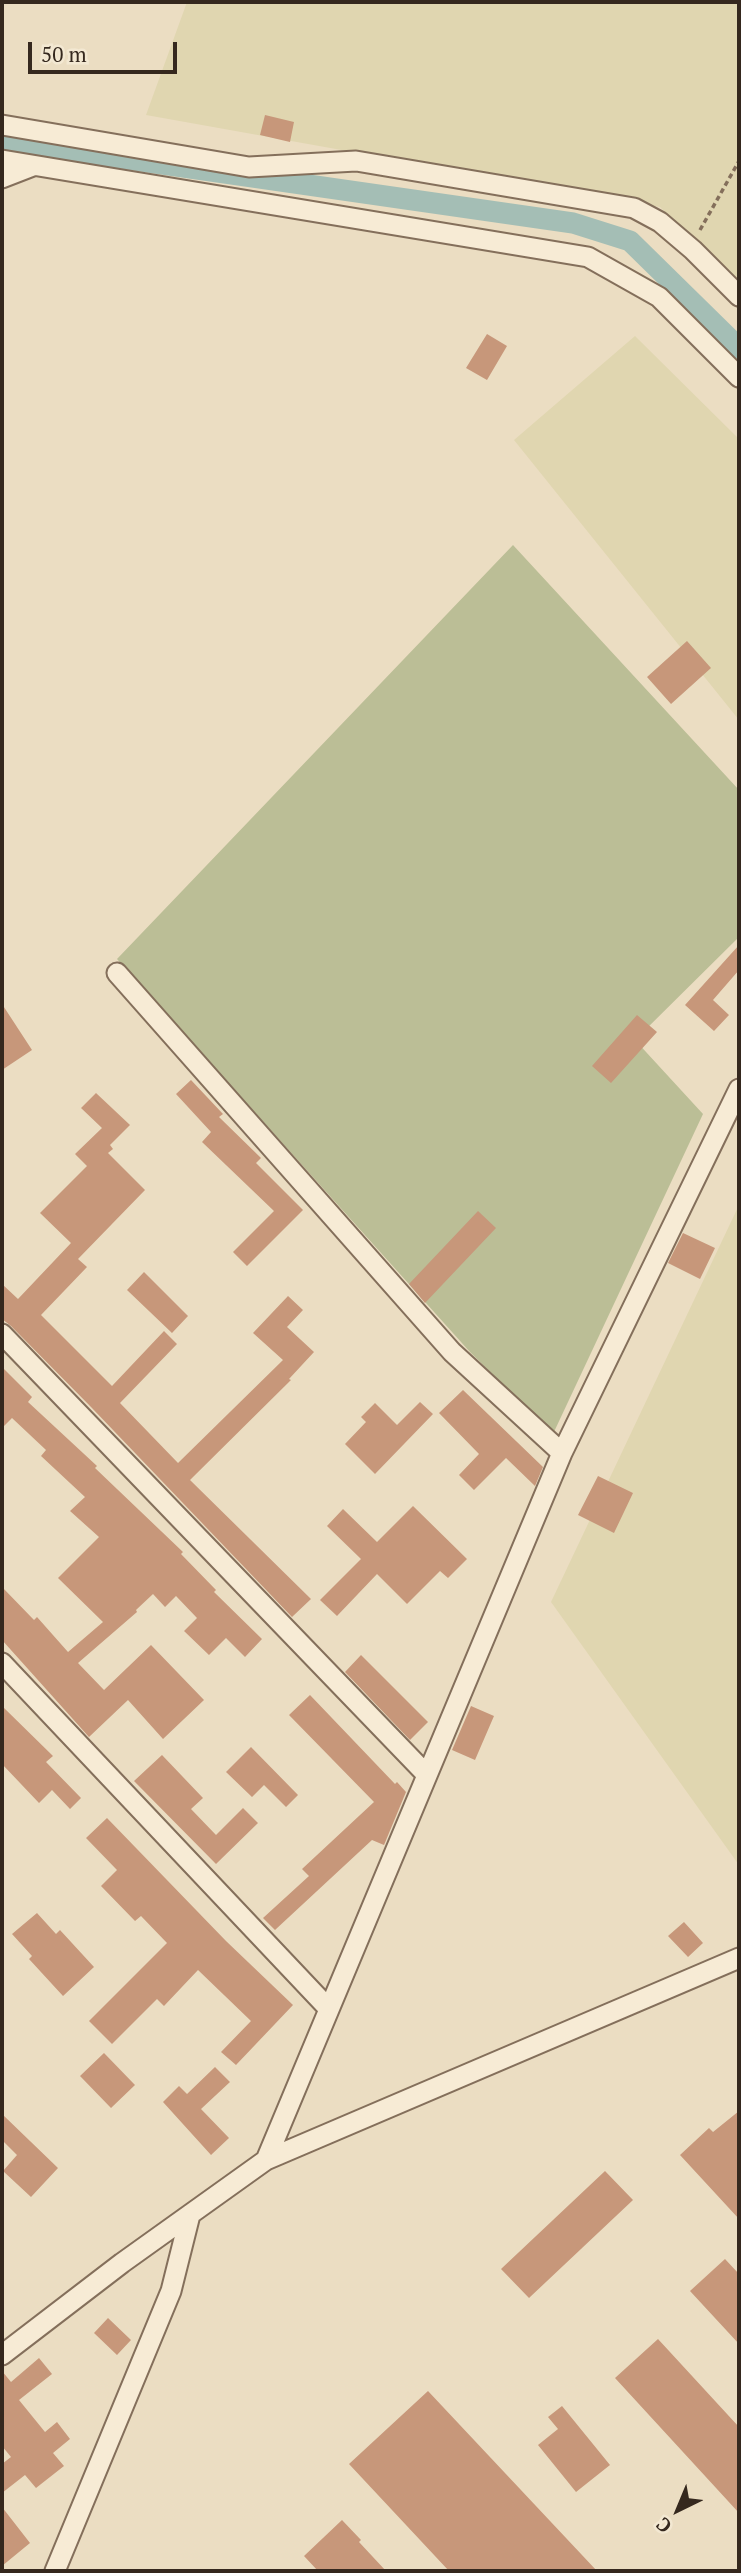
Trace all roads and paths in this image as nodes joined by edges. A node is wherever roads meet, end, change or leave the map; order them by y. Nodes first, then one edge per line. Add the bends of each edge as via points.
1 (2, 125) edge
2 (2, 160) edge
3 (739, 161) edge
4 (36, 165) junction
5 (2, 178) edge
6 (691, 248) junction
7 (739, 296) edge
8 (739, 377) edge
9 (117, 974) dead end
10 (739, 1089) edge
11 (2, 1335) edge
12 (562, 1454) junction
13 (2, 1663) edge
14 (426, 1774) junction
15 (739, 1958) edge
16 (328, 2008) junction
17 (266, 2160) junction
18 (190, 2215) junction
19 (2, 2355) edge
20 (55, 2571) edge

1 - 6 street via 248,167 356,161 634,208
2 - 4 street
3 - 6 path
4 - 5 street
4 - 8 street via 588,257 659,297
6 - 7 street
9 - 12 street via 452,1352
10 - 12 street
11 - 14 street
12 - 14 street
13 - 16 street
14 - 16 street
15 - 17 street
16 - 17 street
17 - 18 street
18 - 19 street
18 - 20 street via 171,2291

